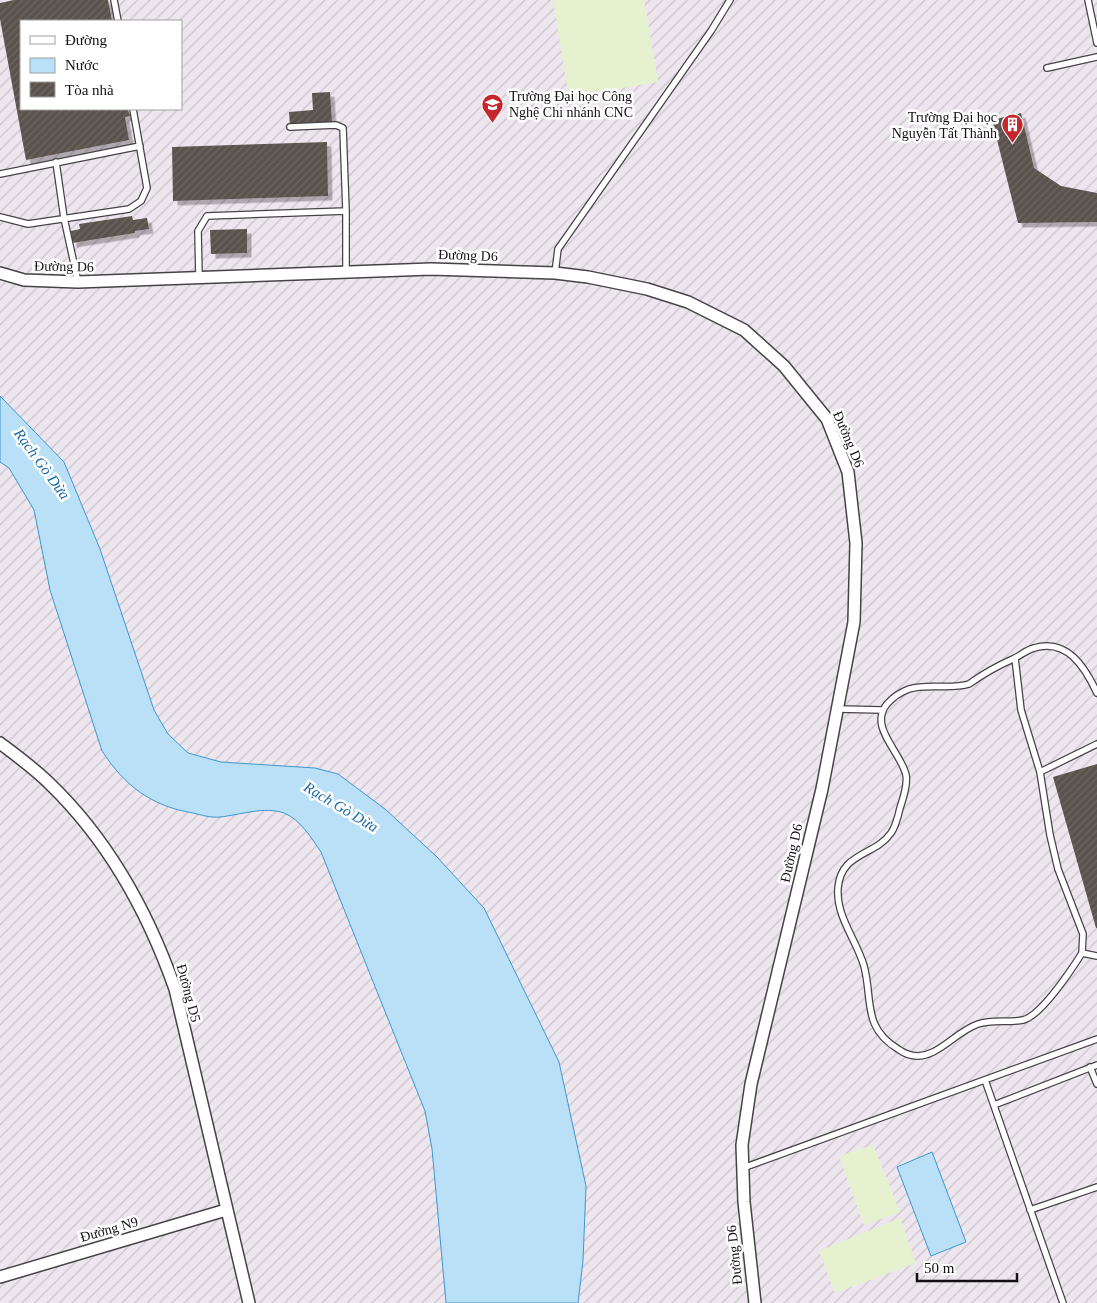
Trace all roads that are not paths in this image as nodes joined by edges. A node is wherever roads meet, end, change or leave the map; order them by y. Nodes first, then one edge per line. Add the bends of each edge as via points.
1 (114, 0) edge
2 (730, 0) edge
3 (1088, 0) edge
4 (118, 20) edge
5 (1097, 43) edge
6 (1097, 57) edge
7 (1047, 68) dead end
8 (133, 110) edge
9 (290, 127) dead end
10 (140, 146) junction
11 (56, 162) junction
12 (0, 174) edge
13 (346, 211) junction
14 (0, 217) edge
15 (64, 218) junction
16 (0, 272) edge
17 (346, 272) junction
18 (555, 273) junction
19 (199, 277) junction
20 (78, 282) junction
21 (1015, 658) junction
22 (1097, 693) edge
23 (838, 709) junction
24 (882, 710) junction
25 (0, 743) edge
26 (1097, 744) edge
27 (1040, 772) junction
28 (1082, 953) junction
29 (1097, 956) edge
30 (1097, 1039) edge
31 (1097, 1065) edge
32 (1090, 1067) junction
33 (985, 1080) junction
34 (1097, 1084) edge
35 (994, 1105) junction
36 (743, 1168) junction
37 (1097, 1187) edge
38 (226, 1210) junction
39 (1030, 1210) junction
40 (0, 1277) edge
41 (249, 1303) edge
42 (755, 1303) edge
43 (1063, 1303) edge

1 - 4 lane
2 - 18 lane via 711,32 558,249
3 - 5 lane
6 - 7 lane
8 - 10 lane
9 - 13 lane via 336,125 343,128
10 - 11 lane
10 - 15 lane via 147,188 141,201 129,208
11 - 12 lane
11 - 15 lane
13 - 17 lane
13 - 19 lane via 207,216 198,231
14 - 15 lane via 28,224
15 - 20 lane
16 - 20 street, Đường D6 via 24,280
17 - 18 street, Đường D6 via 431,269
17 - 19 street, Đường D6
18 - 23 street, Đường D6 via 634,286 688,302 744,330 784,366 827,419 848,472 856,543 854,622
19 - 20 street, Đường D6
21 - 22 lane via 1039,647 1065,651 1084,668
21 - 24 lane via 960,687 910,689 895,696
21 - 27 lane via 1021,710
23 - 24 lane
23 - 36 street, Đường D6 via 751,1084 742,1145
24 - 28 lane via 881,724 907,778 902,800 890,835 845,867 838,887 844,924 863,965 871,1018 881,1037 903,1053 916,1057 933,1052 978,1024 1026,1020 1043,1004
25 - 38 street, Đường D5 via 50,784 71,807 124,876 140,904 174,989
26 - 27 lane
27 - 28 lane via 1058,869 1083,934
28 - 29 lane
30 - 33 lane
31 - 32 lane
32 - 34 lane
32 - 35 lane
33 - 35 lane
33 - 36 lane
35 - 39 lane
36 - 42 street, Đường D6
37 - 39 lane
38 - 40 street, Đường N9
38 - 41 street, Đường D5
39 - 43 lane

